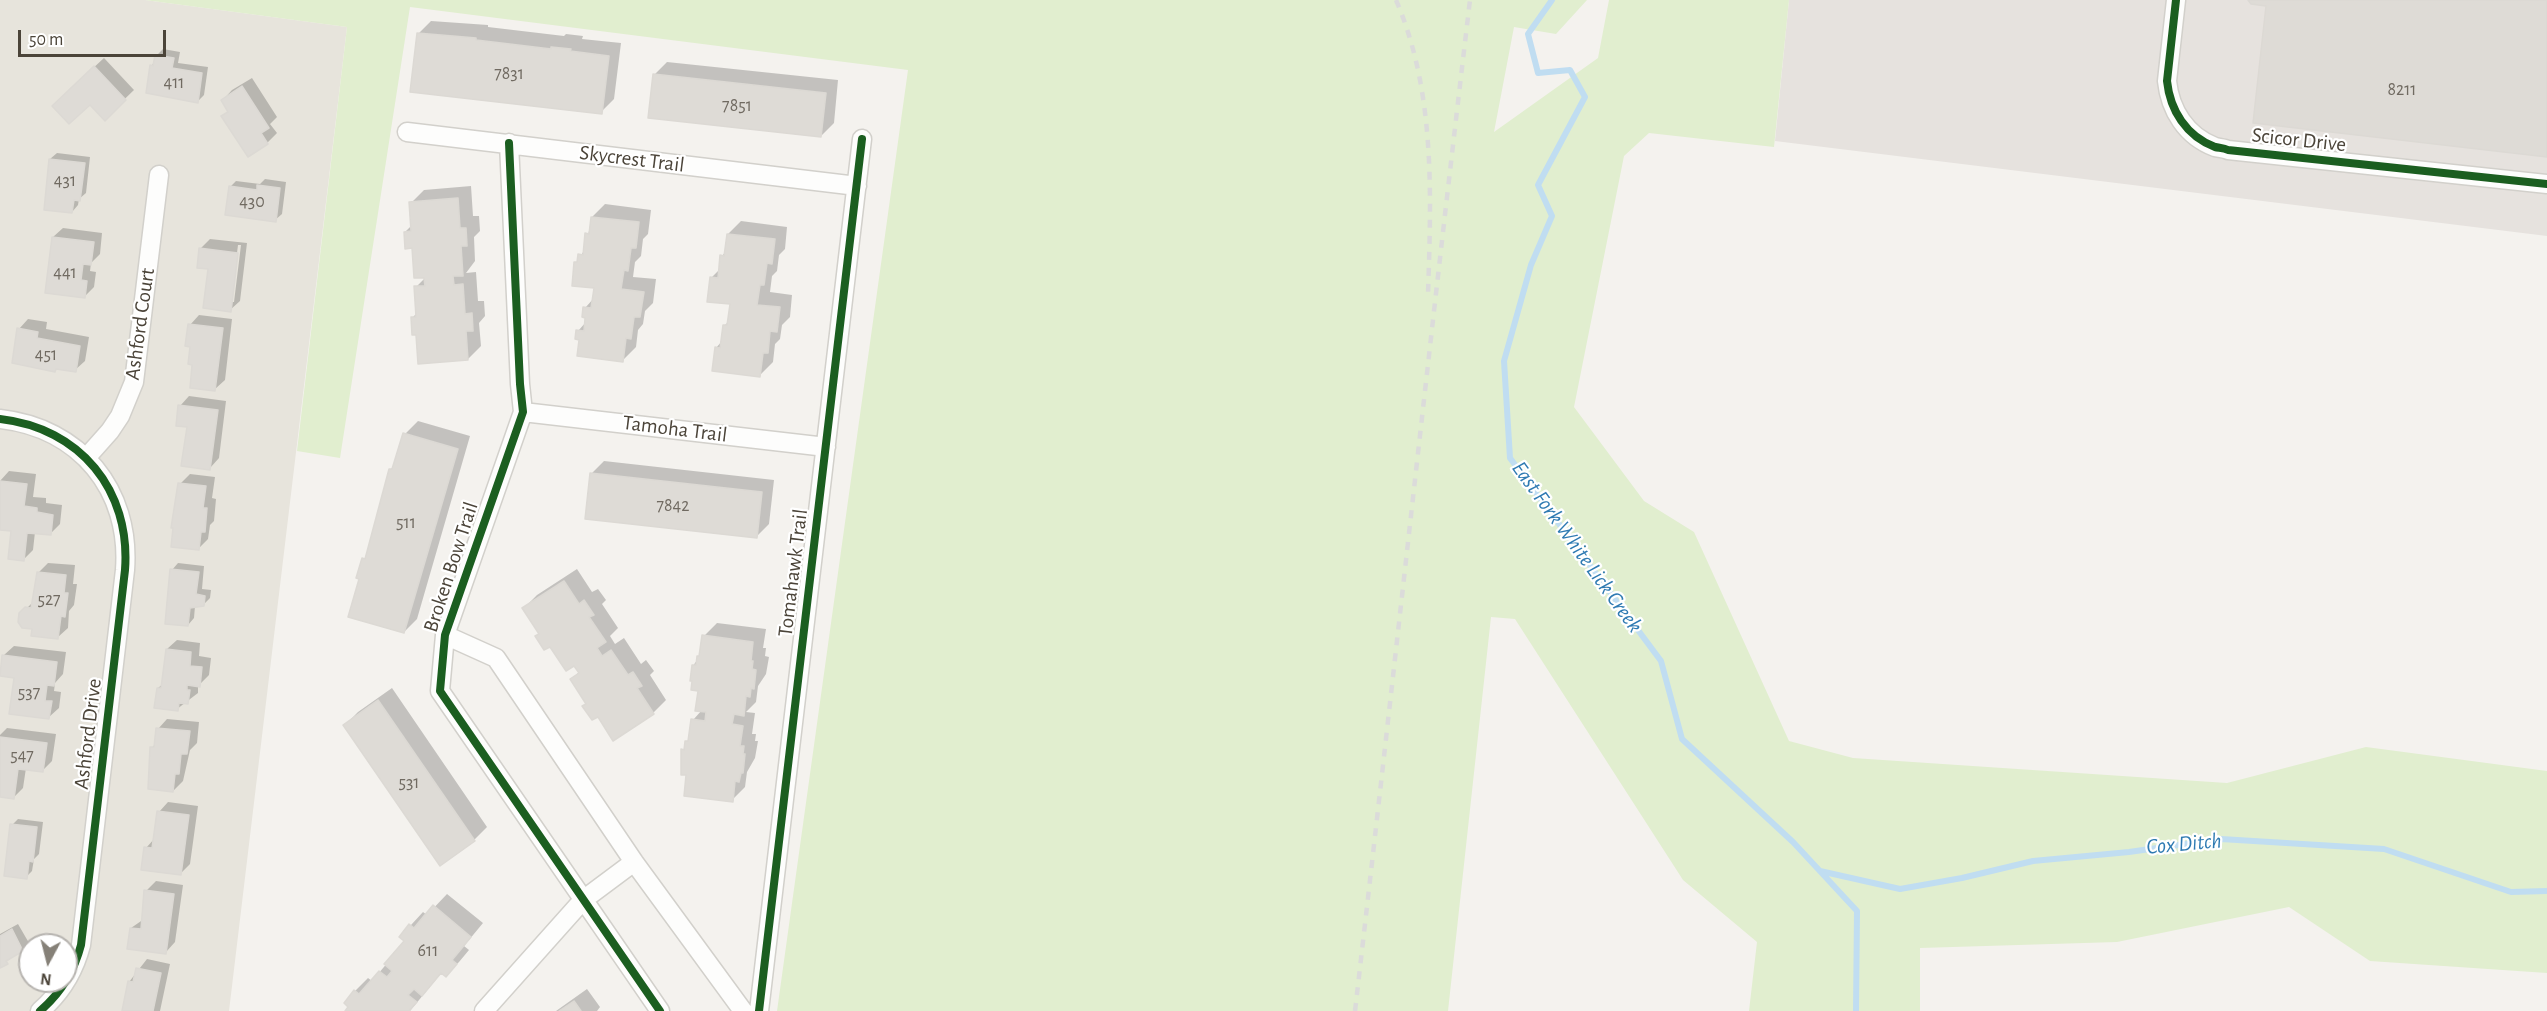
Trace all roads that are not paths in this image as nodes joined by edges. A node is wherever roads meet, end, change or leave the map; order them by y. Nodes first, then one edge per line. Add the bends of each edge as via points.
1 (2176, 0) edge
2 (407, 132) dead end
3 (862, 139) dead end
4 (509, 143) junction
5 (159, 175) dead end
6 (2547, 184) edge
7 (857, 186) junction
8 (523, 412) junction
9 (0, 419) edge
10 (826, 447) junction
11 (86, 458) junction
12 (445, 635) junction
13 (634, 862) junction
14 (583, 900) junction
15 (40, 1011) edge
16 (484, 1011) edge
17 (660, 1011) edge
18 (744, 1011) edge
19 (759, 1011) edge

1 - 6 street, Scicor Drive via 2168,91 2175,112 2188,130 2215,147
2 - 4 street, Skycrest Trail
3 - 7 street, Tomahawk Trail
4 - 7 street, Skycrest Trail
4 - 8 street, Broken Bow Trail
5 - 11 street, Ashford Court via 131,391 110,431
7 - 10 street, Tomahawk Trail
8 - 10 street, Tamoha Trail
8 - 12 street, Broken Bow Trail
9 - 11 street, Ashford Drive via 32,424 65,441
10 - 19 street, Tomahawk Trail
11 - 15 street, Ashford Drive via 104,480 117,506 124,533 125,570 81,945 67,981
12 - 13 street, Broken Bow Trail via 496,658
12 - 14 street, Broken Bow Trail via 440,691
13 - 14 street
13 - 18 street, Broken Bow Trail
14 - 16 street
14 - 17 street, Broken Bow Trail

